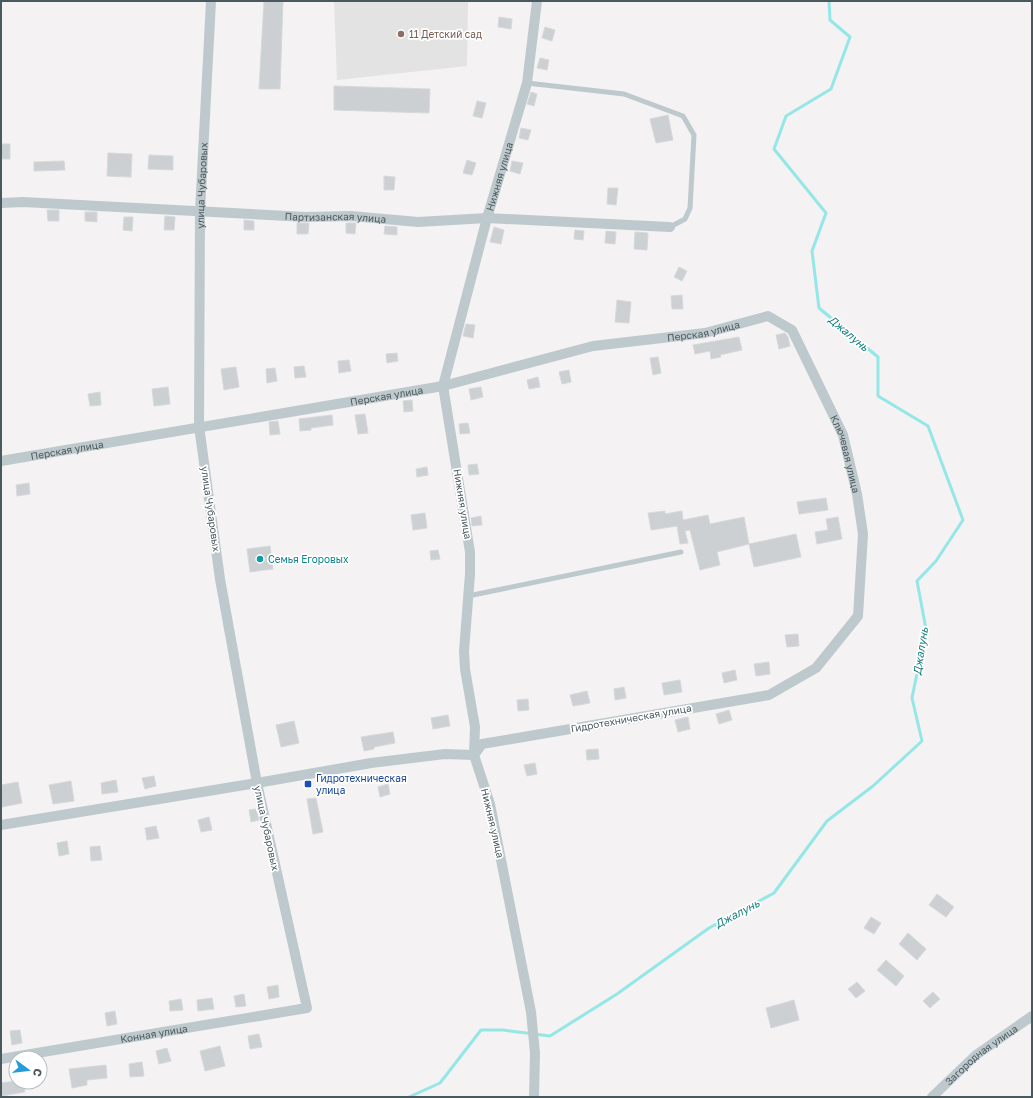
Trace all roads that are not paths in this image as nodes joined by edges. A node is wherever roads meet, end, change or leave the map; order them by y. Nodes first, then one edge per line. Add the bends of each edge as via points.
1 (211, 1) edge
2 (537, 1) edge
3 (526, 83) junction
4 (1, 203) edge
5 (200, 211) junction
6 (487, 218) junction
7 (670, 227) joint
8 (768, 316) joint
9 (443, 386) junction
10 (199, 426) junction
11 (1, 461) edge
12 (681, 552) dead end
13 (468, 596) junction
14 (858, 616) joint
15 (474, 755) junction
16 (257, 783) junction
17 (1, 825) edge
18 (307, 1008) joint
19 (1032, 1016) edge
20 (1, 1059) edge
21 (534, 1097) edge
22 (932, 1097) edge

1 - 5 street, улица Чубаровых
2 - 3 street, Нижняя улица
3 - 6 street, Нижняя улица
3 - 7 lane via 624,94 683,116 694,135 690,208 685,219
4 - 5 street, Партизанская улица
5 - 6 street, Партизанская улица via 306,217 351,216 418,222
5 - 10 street, улица Чубаровых
6 - 7 street, Партизанская улица
6 - 9 street, Нижняя улица
8 - 9 street, Перская улица via 705,333 593,346
8 - 14 street, Ключевая улица via 792,330 843,435 857,494 863,534
9 - 10 street, Перская улица
9 - 13 street, Нижняя улица via 470,552
10 - 11 street, Перская улица
10 - 16 street, улица Чубаровых via 220,579
12 - 13 lane
13 - 15 street, Нижняя улица via 464,651 475,727
14 - 15 street, Гидротехническая улица via 816,668 769,694 482,744
15 - 16 street via 445,754 371,763
15 - 21 street, Нижняя улица via 490,804 531,1012 535,1053
16 - 17 street
16 - 18 street, улица Чубаровых
18 - 20 street, Конная улица
19 - 22 street, Загородная улица via 976,1055

